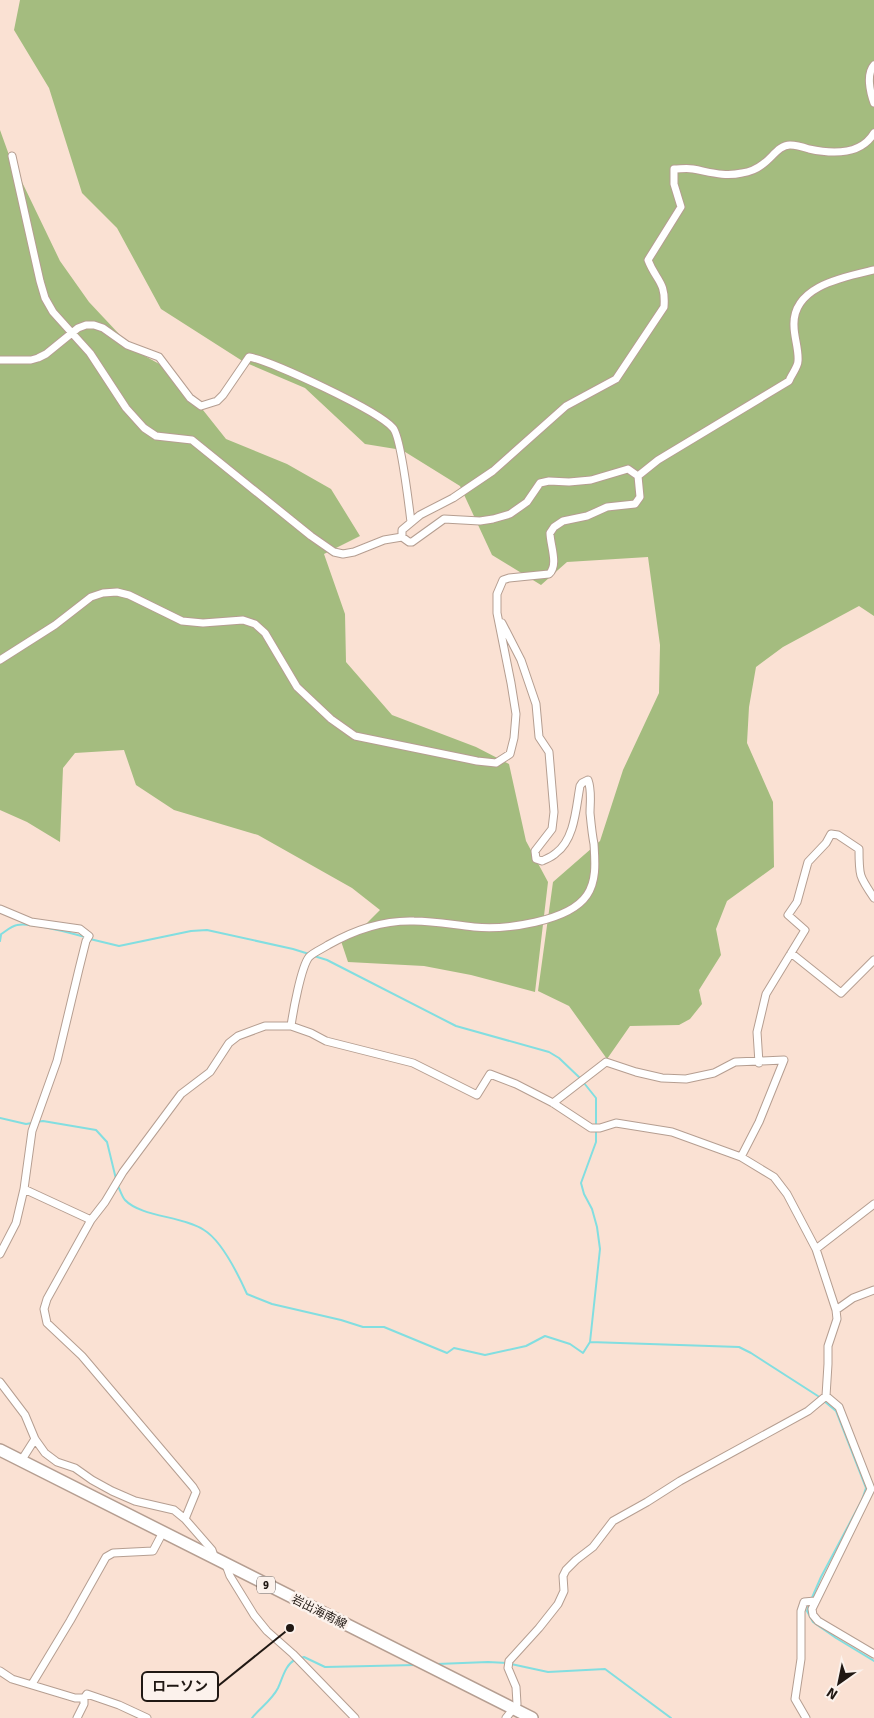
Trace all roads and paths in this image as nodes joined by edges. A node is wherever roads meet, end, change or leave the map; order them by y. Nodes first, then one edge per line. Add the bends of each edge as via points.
1 (874, 65) edge
2 (874, 102) edge
3 (874, 132) edge
4 (12, 156) dead end
5 (874, 270) edge
6 (71, 333) junction
7 (0, 360) edge
8 (638, 476) junction
9 (411, 522) junction
10 (402, 537) junction
11 (497, 613) junction
12 (0, 660) edge
13 (874, 898) edge
14 (0, 909) edge
15 (791, 953) junction
16 (874, 960) edge
17 (291, 1026) junction
18 (759, 1063) junction
19 (553, 1102) junction
20 (741, 1157) junction
21 (24, 1189) junction
22 (874, 1204) edge
23 (91, 1220) junction
24 (816, 1249) junction
25 (0, 1254) edge
26 (874, 1290) edge
27 (836, 1310) junction
28 (0, 1382) edge
29 (826, 1396) junction
30 (35, 1439) junction
31 (0, 1450) edge
32 (21, 1461) junction
33 (185, 1519) junction
34 (163, 1532) junction
35 (216, 1559) junction
36 (226, 1565) junction
37 (815, 1601) junction
38 (874, 1654) edge
39 (0, 1672) edge
40 (32, 1684) junction
41 (84, 1698) junction
42 (514, 1709) junction
43 (77, 1718) edge
44 (147, 1718) edge
45 (355, 1718) edge
46 (506, 1718) edge
47 (532, 1718) edge
48 (806, 1718) edge

1 - 2 street via 869,77
3 - 9 street via 863,145 842,152 789,145 782,147 762,165 744,173 729,175 674,169 674,184 681,207 648,260 663,287 664,307 616,379 566,406 493,471
4 - 6 street via 42,289 53,312
5 - 8 street via 845,277 804,296 794,319 798,362 788,381 658,460
6 - 7 street via 38,358
6 - 9 street via 86,325 94,325 127,345 159,357 186,394 201,406 217,401 252,358 296,374 377,415 396,434
6 - 10 street via 90,353 126,408 144,428 156,436 192,440 334,552 354,552 384,540
8 - 10 street via 628,469 591,480 540,483 527,502 510,514 480,521 444,519 412,542
8 - 11 street via 640,497 635,504 607,506 554,527 550,534 553,571 503,580 497,594
9 - 10 street via 402,530
11 - 12 street via 516,714 510,754 496,763 355,736 331,720 297,687 265,633 255,624 243,620 182,621 117,592 91,597
11 - 17 street via 521,660 536,704 539,737 549,752 554,812 552,829 535,851 536,859 542,861 557,853 568,837 580,786 588,780 596,863 587,896 569,911 528,925 476,927 414,920 370,926 347,934 308,958 295,998
13 - 15 street via 860,878 859,849 831,834 808,862 797,902 788,916 805,930
14 - 21 street via 31,922 80,929 88,936 57,1061 32,1131
15 - 16 street via 841,993
15 - 18 street via 766,994 757,1032
17 - 19 street via 326,1041 413,1063 477,1096 490,1074
17 - 23 street via 266,1026 228,1043 210,1072 181,1094
18 - 19 street via 735,1062 714,1074 686,1078 653,1076 606,1062
18 - 20 street via 784,1060
19 - 20 street via 591,1128 616,1123 672,1132
20 - 24 street via 774,1177 787,1194
21 - 23 street
21 - 25 street via 16,1223
22 - 24 street
23 - 33 street via 47,1299 44,1309 47,1323 82,1356 193,1487 196,1492
24 - 27 street
26 - 27 street via 853,1298
27 - 29 street via 838,1319 828,1346
28 - 30 street via 25,1416
29 - 37 street via 839,1407 871,1489
29 - 42 street via 808,1411 613,1521 594,1547 566,1570 564,1591 558,1604 509,1661 508,1668 516,1687 517,1704
30 - 32 street
30 - 33 street via 57,1462 75,1468 112,1492 174,1510
31 - 32 main road, 岩出海南線 / 9
32 - 34 main road, 岩出海南線 / 9
33 - 35 street
34 - 35 main road, 岩出海南線 / 9
34 - 40 street via 153,1551 113,1553 106,1557
35 - 36 main road, 岩出海南線 / 9
36 - 42 main road, 岩出海南線 / 9
36 - 45 street via 267,1632
37 - 38 street via 812,1609 818,1621
37 - 48 street via 804,1602 801,1611 801,1659 795,1699
39 - 40 street
40 - 41 street via 74,1698
41 - 43 street
41 - 44 street via 87,1694
42 - 46 street
42 - 47 main road, 岩出海南線 / 9

